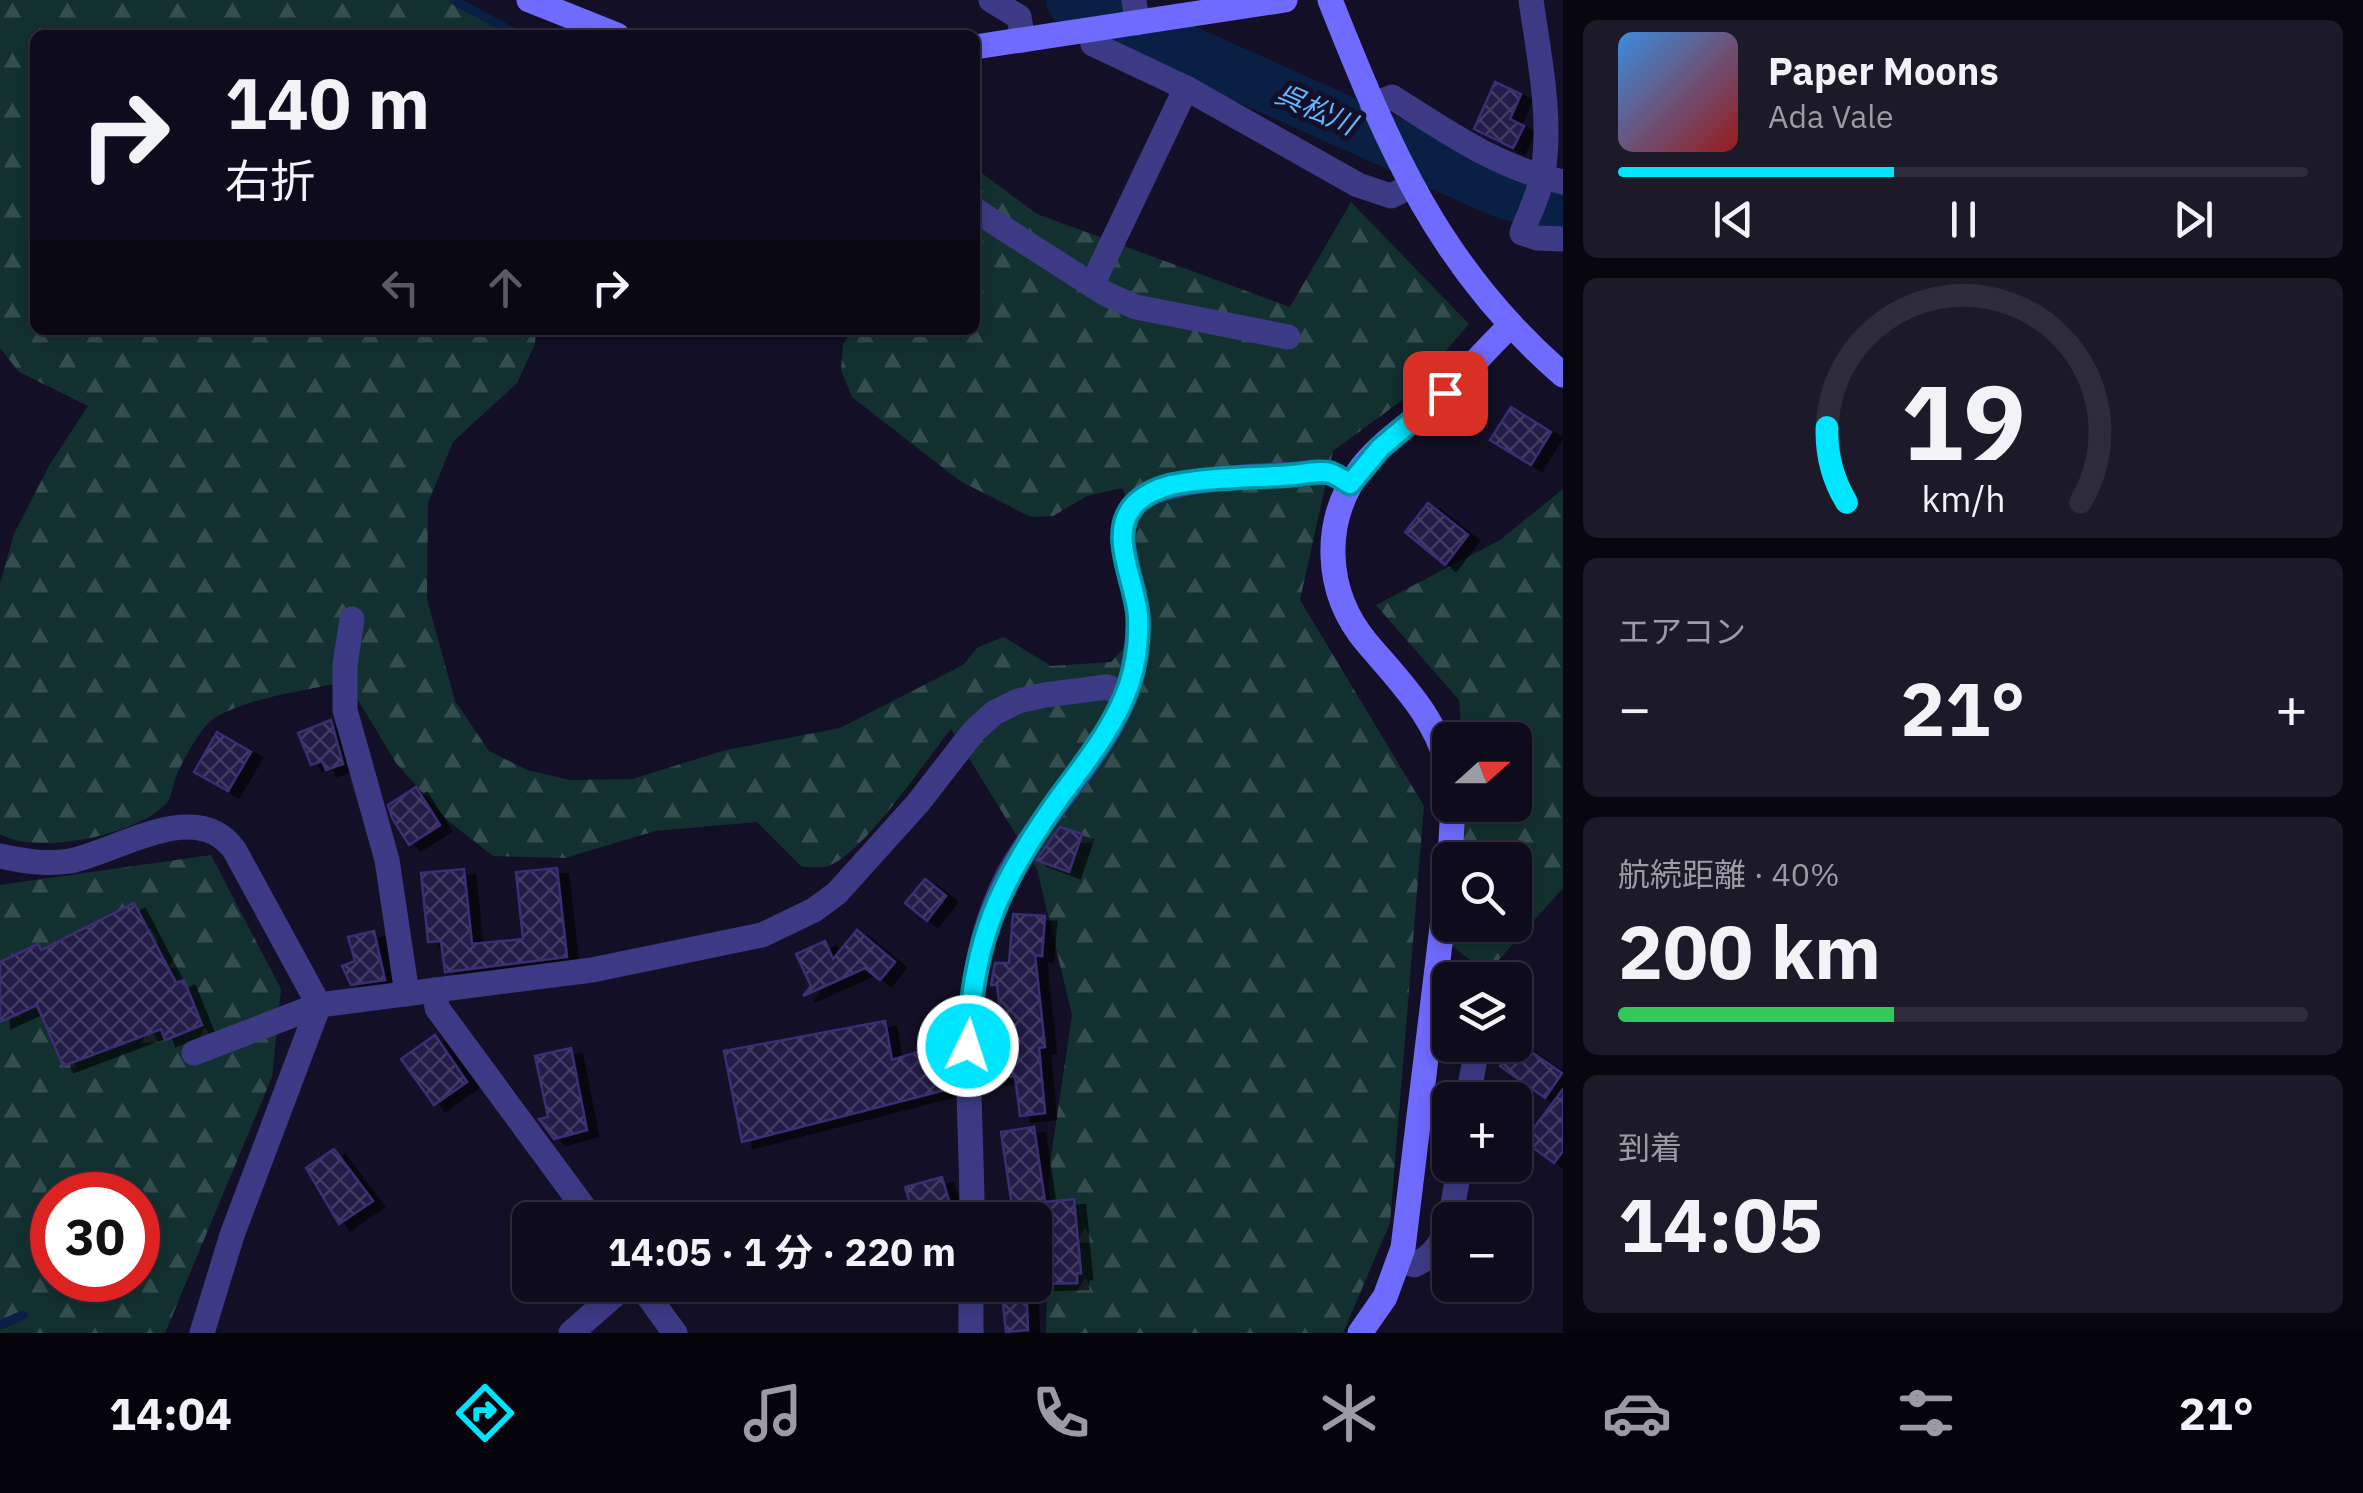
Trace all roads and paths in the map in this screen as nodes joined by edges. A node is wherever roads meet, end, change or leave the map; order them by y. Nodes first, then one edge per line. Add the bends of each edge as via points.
1 (529, 0) edge
2 (992, 0) edge
3 (1285, 0) edge
4 (1330, 0) edge
5 (1531, 0) edge
6 (1135, 9) edge
7 (604, 30) edge
8 (1087, 32) junction
9 (1024, 40) junction
10 (980, 46) edge
11 (1186, 88) junction
12 (1372, 105) junction
13 (1548, 182) edge
14 (1409, 183) junction
15 (980, 213) edge
16 (1563, 239) edge
17 (1092, 285) junction
18 (1512, 325) junction
19 (1288, 336) dead end
20 (1563, 374) edge
21 (1350, 484) junction
22 (352, 619) dead end
23 (1125, 695) junction
24 (1432, 727) edge
25 (0, 856) edge
26 (1440, 942) edge
27 (435, 990) junction
28 (407, 994) junction
29 (319, 1005) junction
30 (194, 1053) dead end
31 (579, 1202) edge
32 (972, 1202) edge
33 (1432, 1254) edge
34 (1399, 1260) junction
35 (607, 1302) edge
36 (652, 1302) edge
37 (971, 1302) edge
38 (202, 1333) edge
39 (571, 1333) edge
40 (675, 1333) edge
41 (971, 1333) edge
42 (1360, 1333) edge

1 - 7 street
2 - 9 street via 1020,17
3 - 6 street via 1165,18
4 - 12 street
5 - 13 street
6 - 8 street
8 - 9 street
8 - 11 street via 1093,44
9 - 10 street
11 - 14 street via 1358,184 1392,196
11 - 17 street
12 - 13 street via 1392,97 1466,146
12 - 14 street
13 - 16 street via 1522,233
14 - 18 street via 1444,240
15 - 17 street
17 - 19 street via 1136,307
18 - 20 street
18 - 21 street
21 - 23 street via 1330,472 1186,483 1135,503 1122,536 1138,618
21 - 24 street via 1332,552 1341,599
22 - 28 street via 345,710 387,860
23 - 27 street via 1107,687 1044,695 994,713 858,872 789,924 640,962
23 - 32 street via 1024,848 982,943 968,1046
25 - 29 street via 66,862 177,825 218,833 236,850
26 - 34 street
27 - 28 street
27 - 31 street via 437,1008
28 - 29 street
29 - 30 street
29 - 38 street
33 - 34 street via 1414,1265
34 - 42 street
35 - 39 street
36 - 40 street
37 - 41 street

